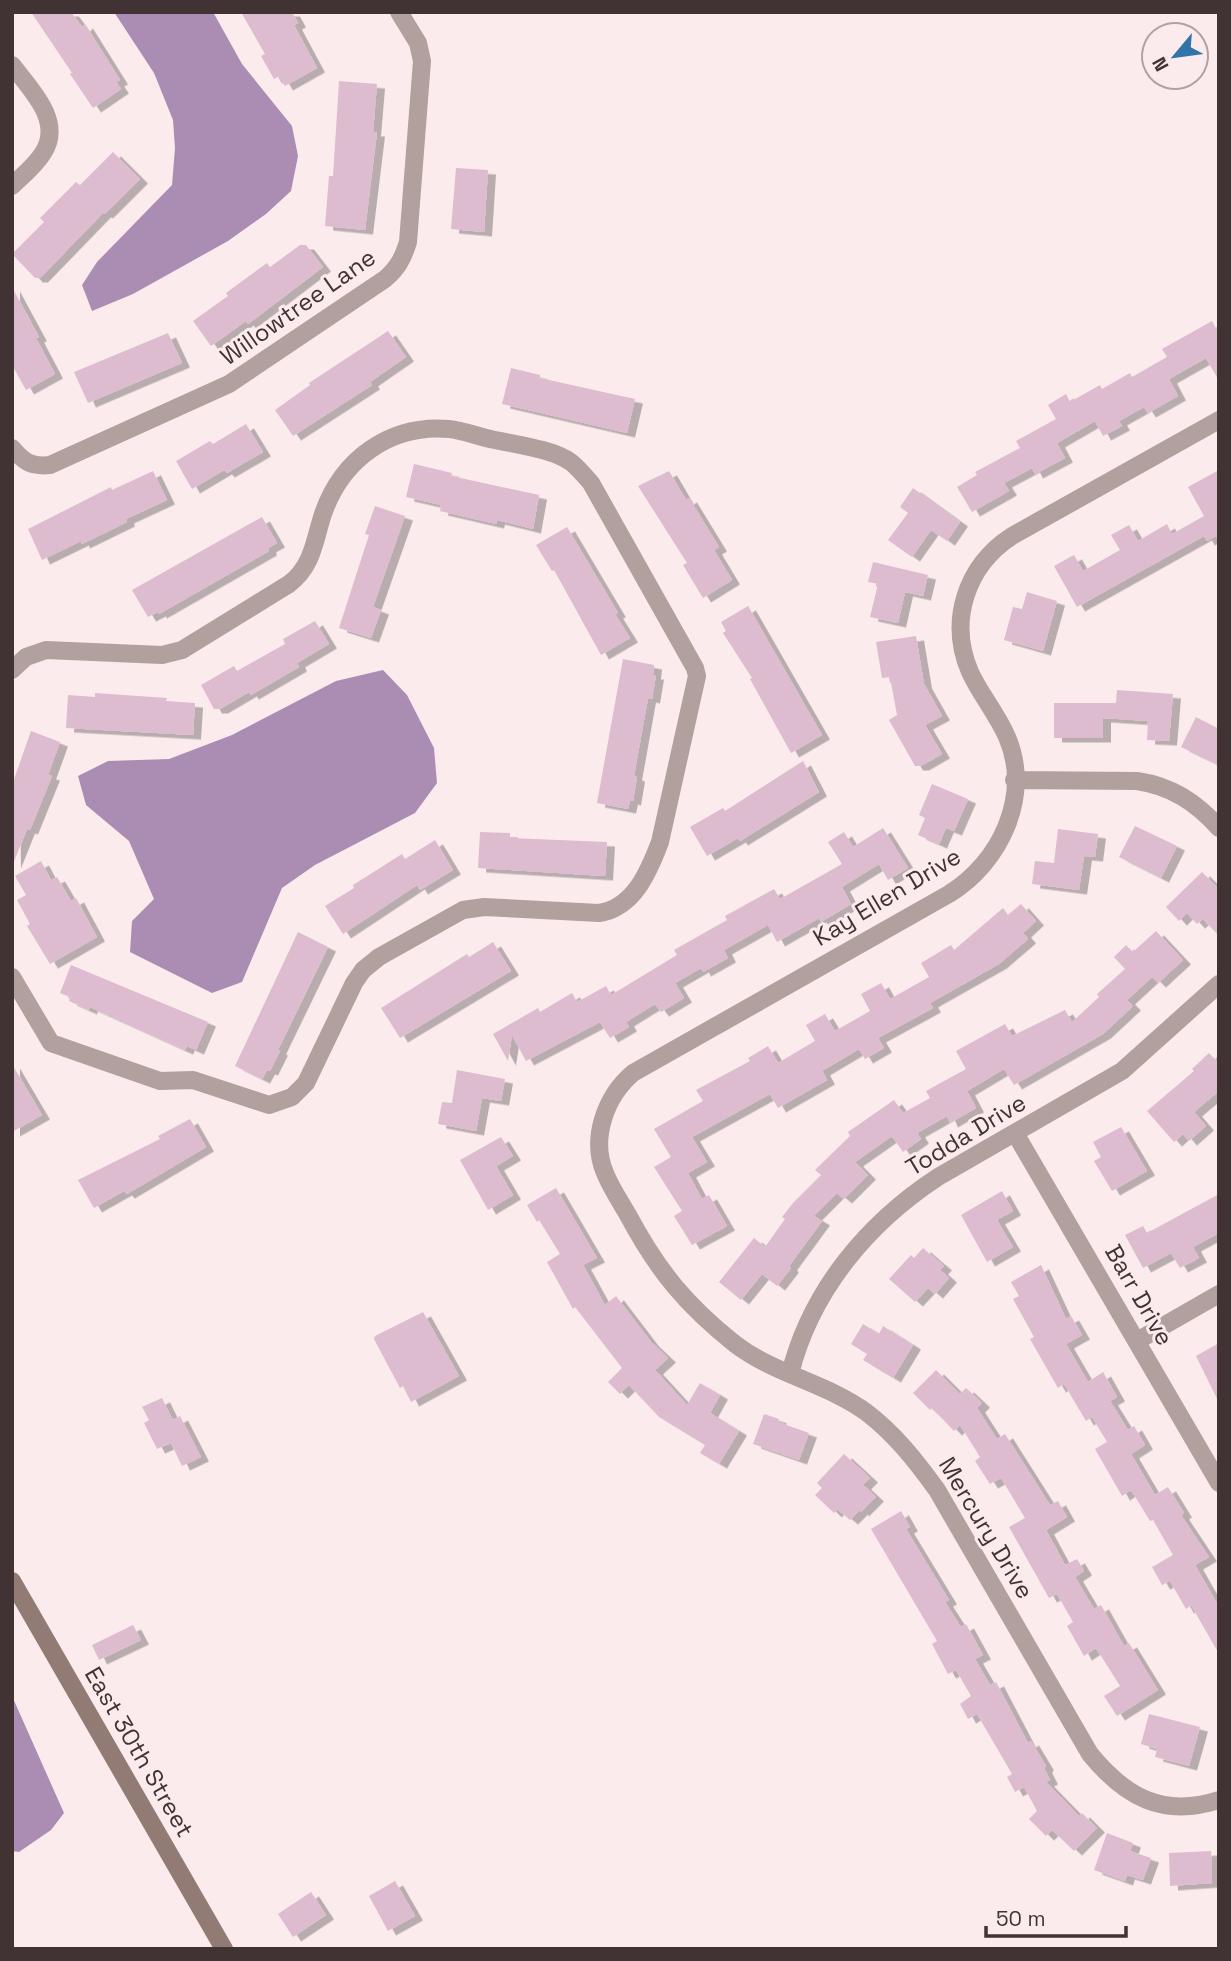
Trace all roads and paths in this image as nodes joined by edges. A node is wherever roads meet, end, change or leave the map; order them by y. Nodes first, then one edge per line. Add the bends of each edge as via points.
1 (399, 12) edge
2 (12, 65) edge
3 (12, 186) edge
4 (1219, 420) edge
5 (18, 454) edge
6 (12, 670) edge
7 (1014, 780) junction
8 (1219, 828) edge
9 (12, 977) edge
10 (1219, 984) edge
11 (603, 1123) joint
12 (1015, 1133) junction
13 (1219, 1294) edge
14 (1137, 1341) junction
15 (790, 1374) junction
16 (1219, 1483) edge
17 (12, 1581) edge
18 (1219, 1800) edge
19 (224, 1949) edge

1 - 5 street, Willowtree Lane via 418,43 422,61 408,242 396,270 223,388 55,464 34,466
2 - 3 street via 48,117 49,138 42,156
4 - 7 street, Kay Ellen Drive via 1012,536 975,572 964,596 960,639 970,672 1007,737
6 - 9 street via 26,657 46,650 162,655 182,650 299,576 309,562 332,492 365,452 404,433 438,429 552,454 572,463 591,483 696,673 660,842 632,896 617,908 599,913 472,908 379,957 354,983 306,1083 288,1100 269,1105 192,1080 160,1081 51,1043
7 - 8 street via 1154,784 1194,803
7 - 11 street, Kay Ellen Drive via 1012,810 1003,836 971,878 639,1069 618,1089
10 - 12 street, Todda Drive via 1122,1071
11 - 15 street, Mercury Drive via 600,1148 605,1173 655,1262 708,1322 750,1353
12 - 14 street, Barr Drive
12 - 15 street, Todda Drive via 916,1192 870,1231 815,1309
13 - 14 street
14 - 16 street, Barr Drive
15 - 18 street, Mercury Drive via 868,1413 917,1461 1090,1754 1116,1783 1164,1805
17 - 19 main road, East 30th Street

